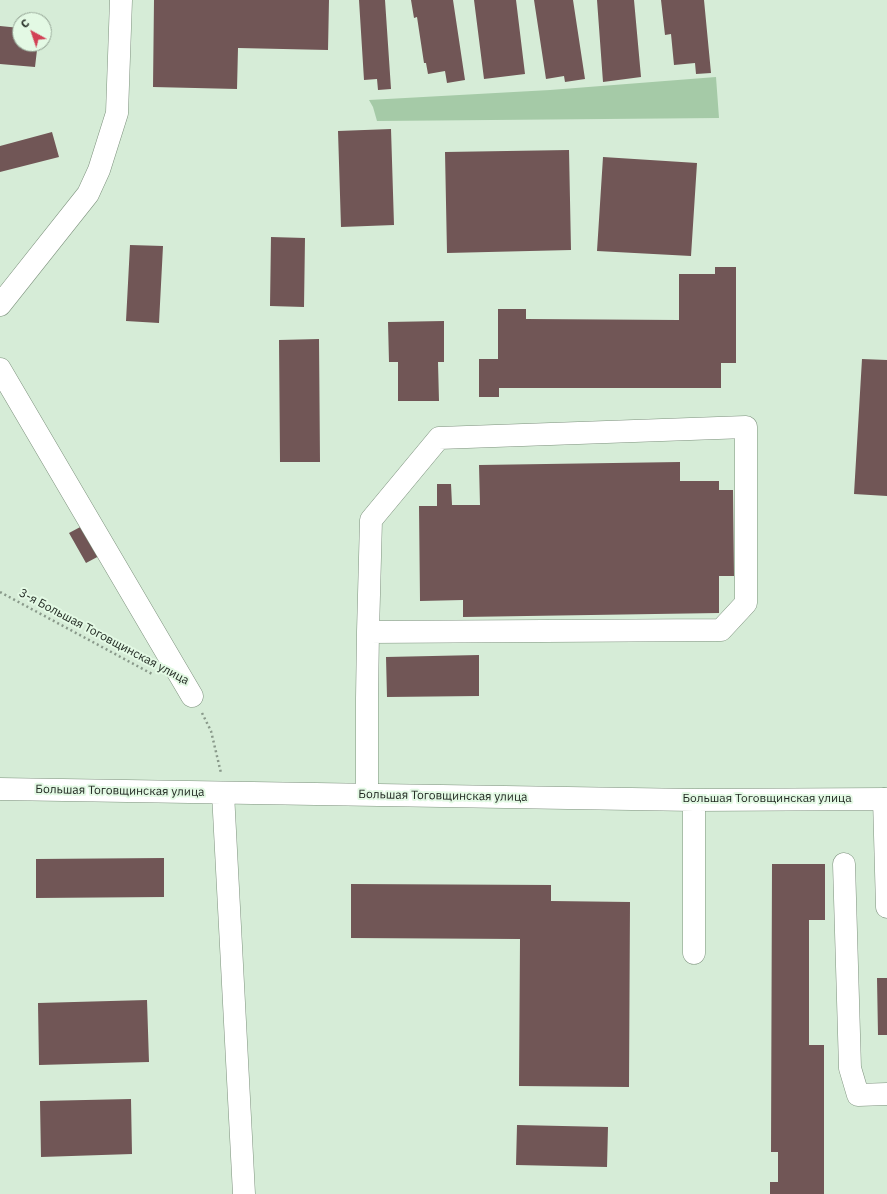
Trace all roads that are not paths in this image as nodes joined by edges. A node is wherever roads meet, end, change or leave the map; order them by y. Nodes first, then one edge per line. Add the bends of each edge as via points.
1 (121, 0) edge
2 (0, 305) edge
3 (0, 369) edge
4 (368, 632) junction
5 (192, 696) road end
6 (0, 789) edge
7 (223, 793) junction
8 (367, 795) junction
9 (885, 799) edge
10 (694, 800) junction
11 (844, 864) dead end
12 (887, 907) edge
13 (694, 953) dead end
14 (887, 1094) edge
15 (244, 1194) edge

1 - 2 street via 117,113 99,170 88,194
3 - 5 street
4 - 4 street via 371,520 439,438 746,427 746,603 721,630
4 - 8 street
6 - 7 street, Большая Тоговщинская улица
7 - 8 street, Большая Тоговщинская улица
7 - 15 street
8 - 10 street, Большая Тоговщинская улица
9 - 10 street, Большая Тоговщинская улица
9 - 12 street via 884,855
10 - 13 street
11 - 14 street via 850,1068 858,1094

